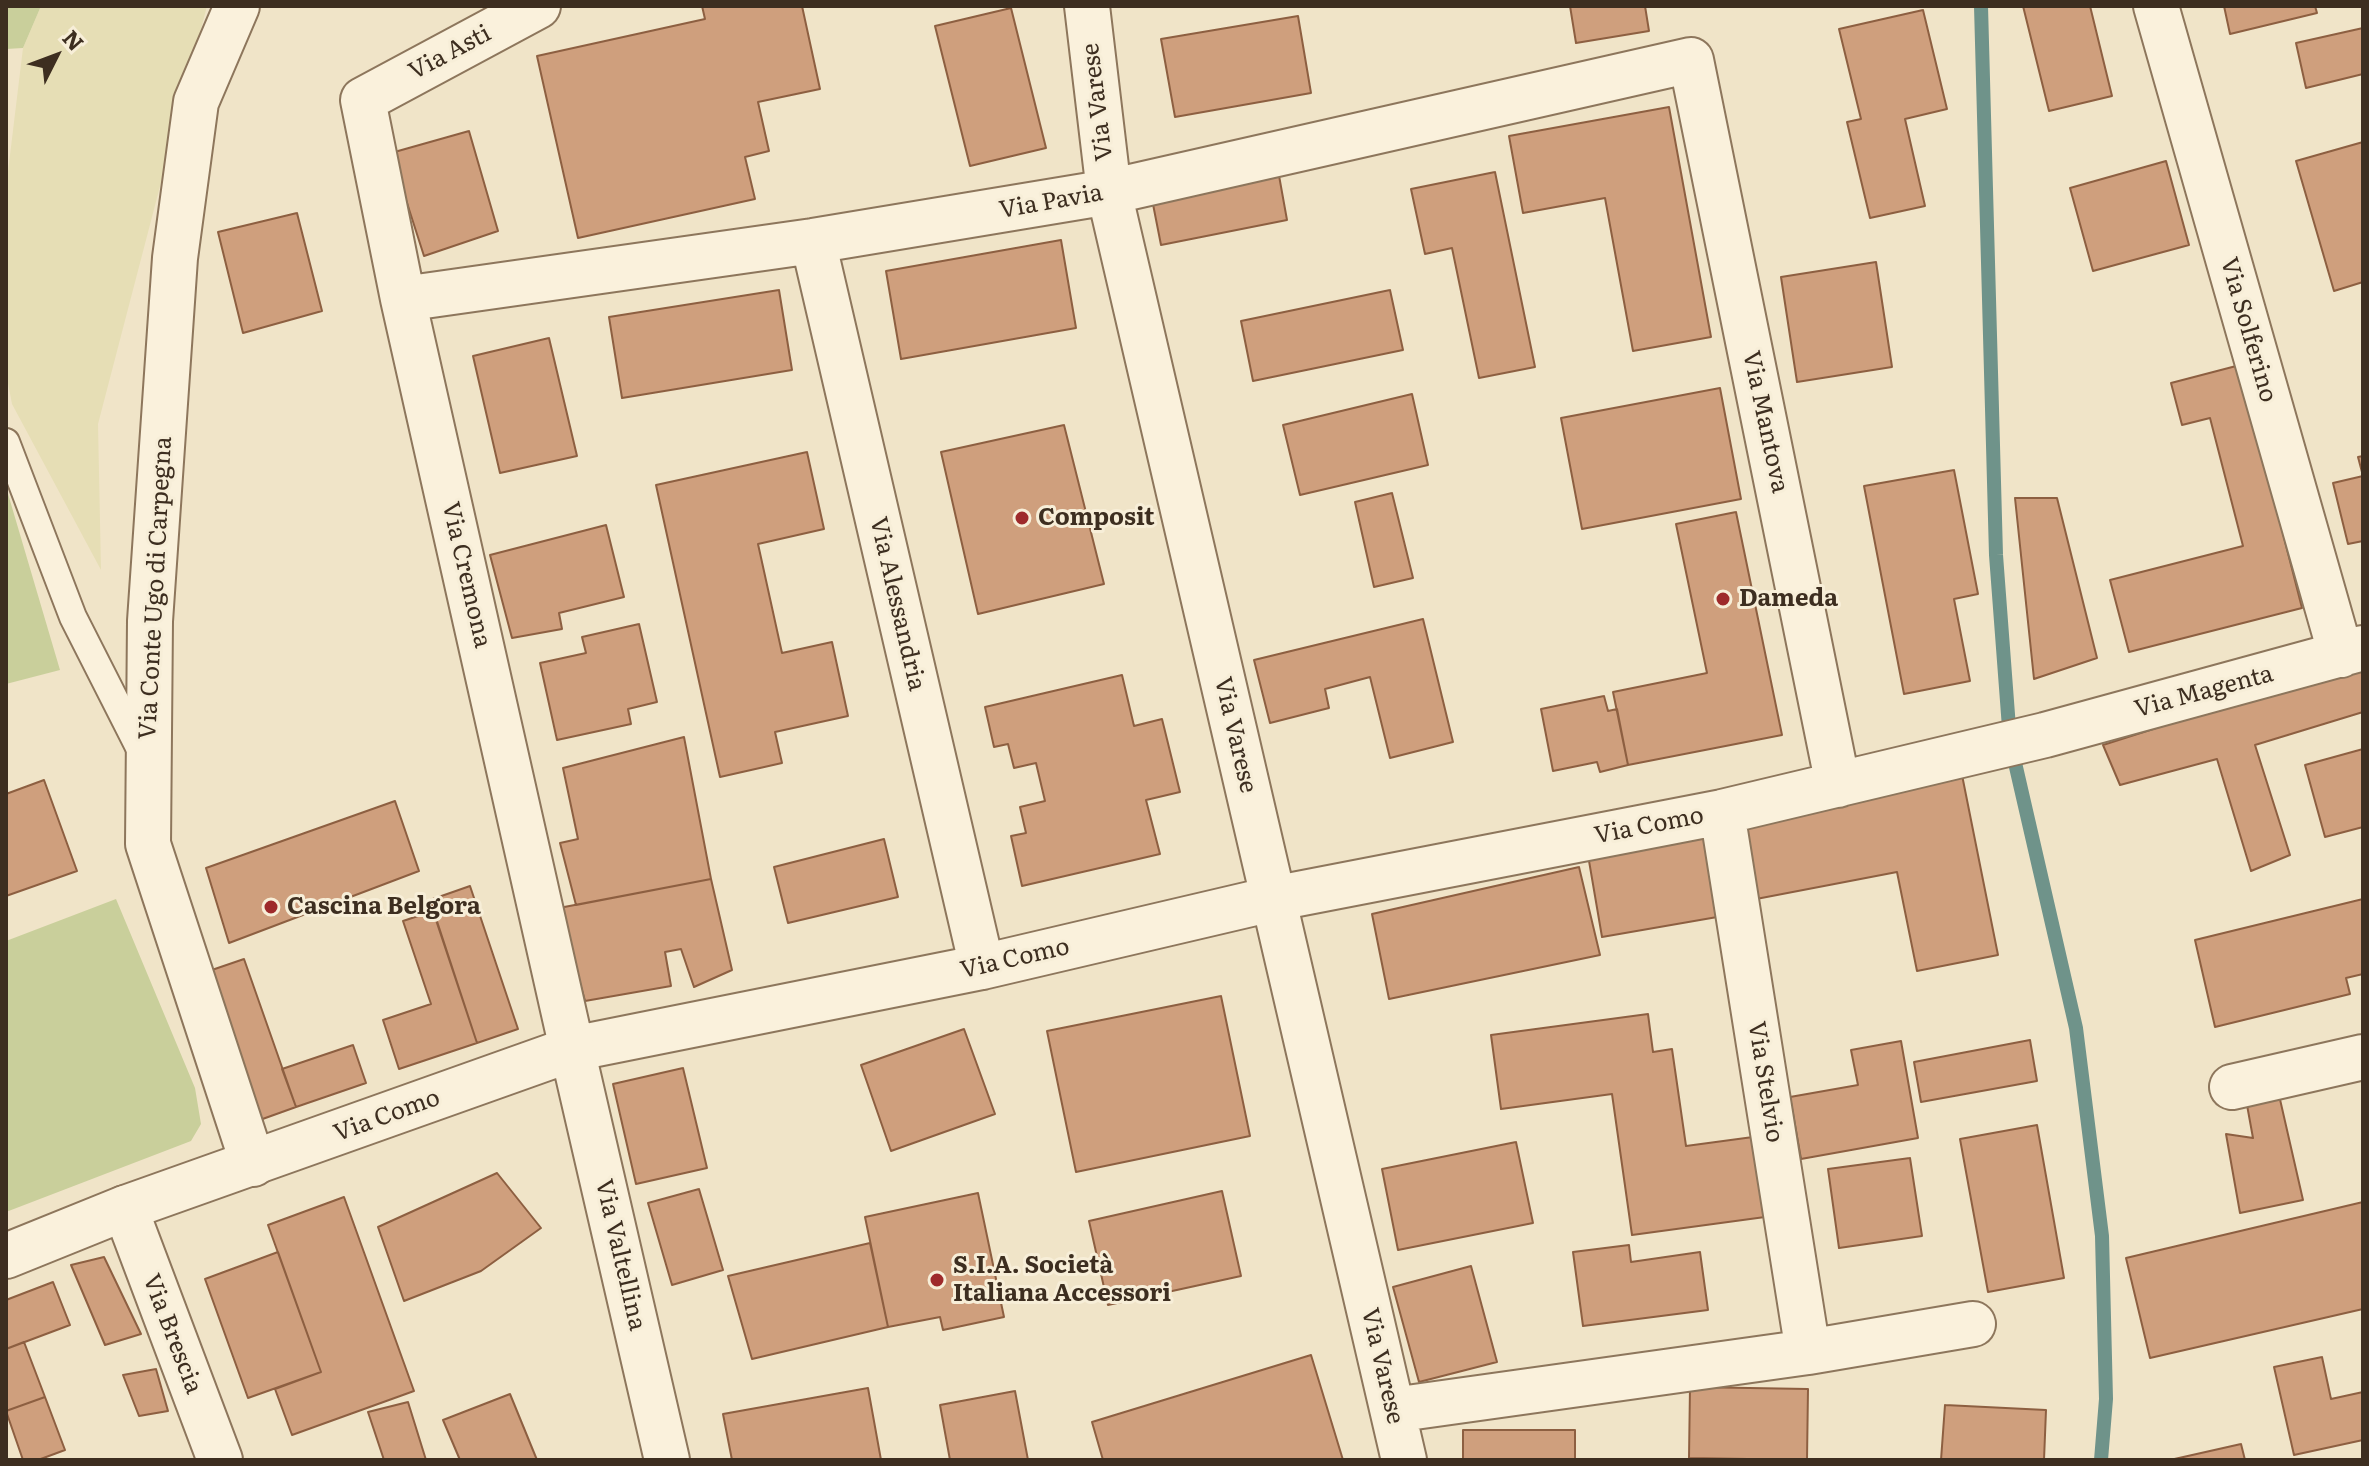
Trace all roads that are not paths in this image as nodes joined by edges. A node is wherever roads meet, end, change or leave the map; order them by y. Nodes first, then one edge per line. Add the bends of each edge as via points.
1 (237, 6) edge
2 (538, 6) edge
3 (1087, 6) edge
4 (2156, 6) edge
5 (1691, 60) joint
6 (363, 100) joint
7 (1109, 192) junction
8 (813, 241) junction
9 (403, 299) junction
10 (6, 442) edge
11 (2352, 651) edge
12 (2045, 735) joint
13 (149, 767) junction
14 (1838, 785) junction
15 (1722, 812) junction
16 (1272, 899) junction
17 (982, 967) junction
18 (572, 1049) junction
19 (2363, 1057) edge
20 (2232, 1087) dead end
21 (253, 1164) junction
22 (125, 1208) junction
23 (6, 1256) edge
24 (1973, 1324) dead end
25 (1808, 1352) junction
26 (1393, 1410) junction
27 (220, 1460) edge
28 (667, 1460) edge
29 (1404, 1460) edge

1 - 13 street, Via Conte Ugo di Carpegna via 196,102 175,258 150,621
2 - 6 street, Via Asti
3 - 7 street, Via Varese
4 - 11 street, Via Solferino
5 - 7 street, Via Pavia
5 - 14 street, Via Mantova
6 - 9 street, Via Cremona
7 - 8 street, Via Pavia
7 - 16 street, Via Varese
8 - 9 street, Via Pavia
8 - 17 street, Via Alessandria
9 - 18 street, Via Cremona
10 - 13 lane via 73,617
11 - 12 street, Via Magenta
12 - 14 street, Via Como
13 - 21 street, Via Conte Ugo di Carpegna via 148,844
14 - 15 street, Via Como
15 - 16 street, Via Como
15 - 25 street, Via Stelvio
16 - 17 street, Via Como
16 - 26 street, Via Varese
17 - 18 street, Via Como
18 - 21 street, Via Como
18 - 28 street, Via Valtellina
19 - 20 street
21 - 22 street, Via Como
22 - 23 street, Via Como
22 - 27 street, Via Brescia
24 - 25 street
25 - 26 street
26 - 29 street, Via Varese

